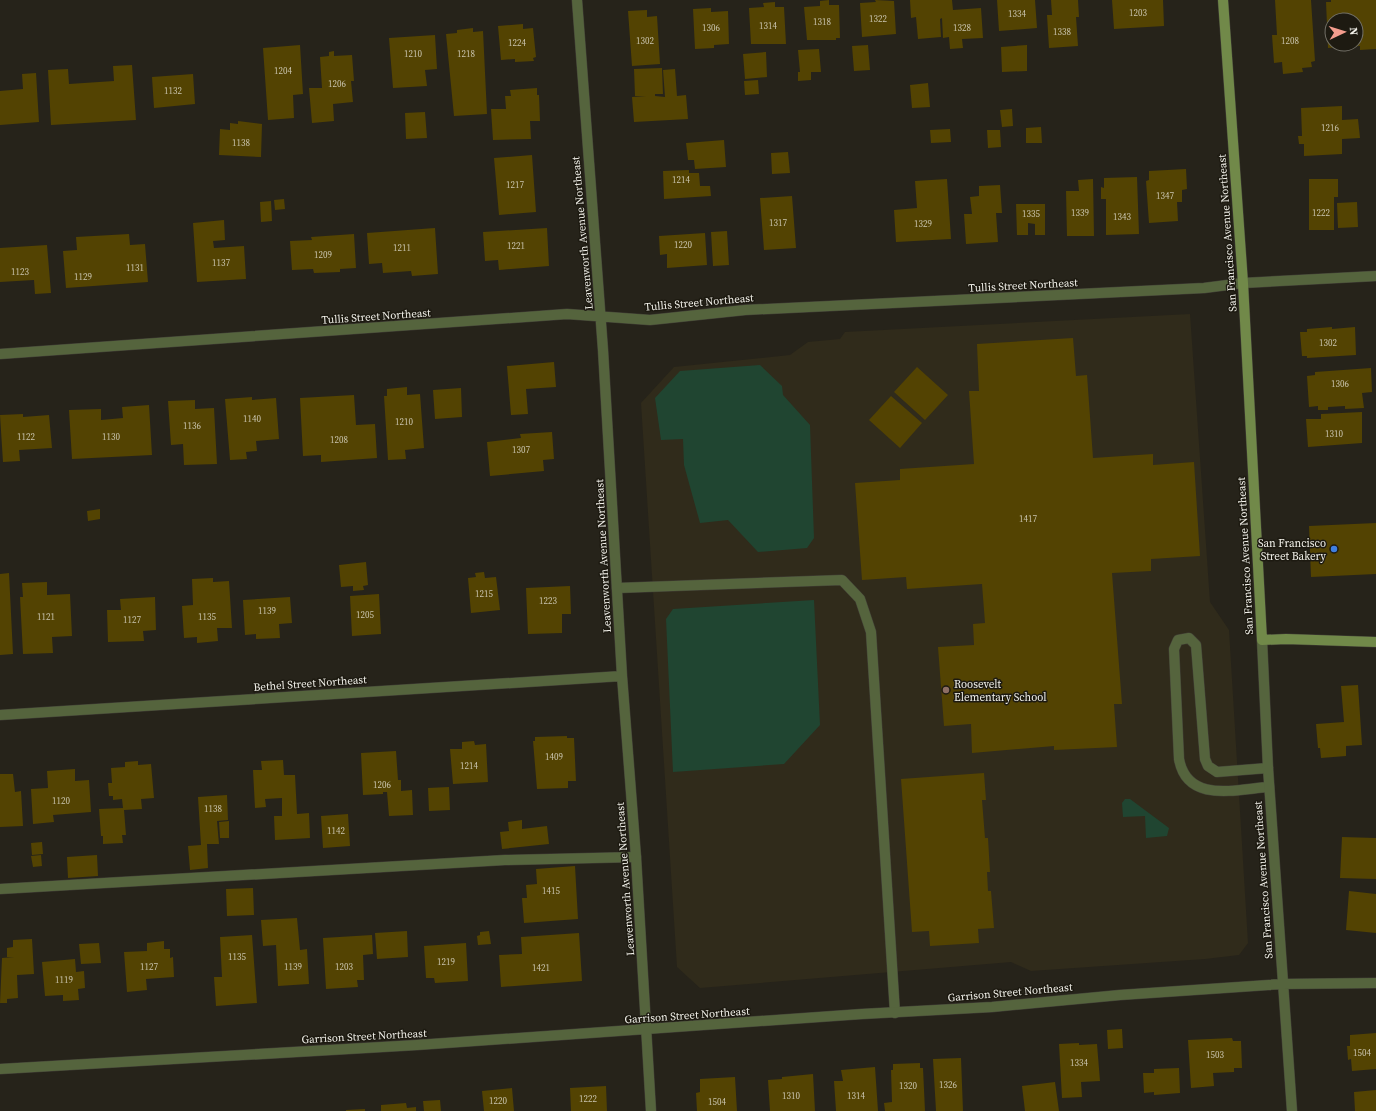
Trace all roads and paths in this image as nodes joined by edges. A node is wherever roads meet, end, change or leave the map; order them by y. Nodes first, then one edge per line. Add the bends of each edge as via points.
1 (577, 0) edge
2 (1223, 0) edge
3 (1376, 276) edge
4 (1242, 283) junction
5 (601, 316) junction
6 (0, 354) edge
7 (617, 588) junction
8 (1262, 640) junction
9 (1376, 642) edge
10 (622, 676) junction
11 (0, 715) edge
12 (1268, 768) junction
13 (1269, 787) junction
14 (636, 857) junction
15 (0, 889) edge
16 (1376, 983) edge
17 (1282, 984) junction
18 (895, 1013) junction
19 (647, 1029) junction
20 (0, 1069) edge
21 (651, 1111) edge
22 (1292, 1111) edge

1 - 5 street, Leavenworth Avenue Northeast
2 - 4 street, San Francisco Avenue Northeast
3 - 4 street, Tullis Street Northeast
4 - 5 street, Tullis Street Northeast via 1204,288 746,310 650,320
4 - 8 street, San Francisco Avenue Northeast
5 - 6 street, Tullis Street Northeast via 566,314
5 - 7 street, Leavenworth Avenue Northeast
7 - 10 street, Leavenworth Avenue Northeast
7 - 18 street via 842,580 860,599 871,632
8 - 9 street
8 - 12 street, San Francisco Avenue Northeast
10 - 11 street, Bethel Street Northeast
10 - 14 street, Leavenworth Avenue Northeast
12 - 13 street, San Francisco Avenue Northeast
12 - 13 street via 1217,772 1208,766 1205,759 1196,645 1189,638 1178,640 1174,649 1180,759 1184,774 1193,784 1209,790
13 - 17 street, San Francisco Avenue Northeast
14 - 15 street via 505,860
14 - 19 street, Leavenworth Avenue Northeast
16 - 17 street, Garrison Street Northeast
17 - 18 street, Garrison Street Northeast
17 - 22 street, San Francisco Avenue Northeast
18 - 19 street, Garrison Street Northeast
19 - 20 street, Garrison Street Northeast
19 - 21 street, Leavenworth Avenue Northeast

